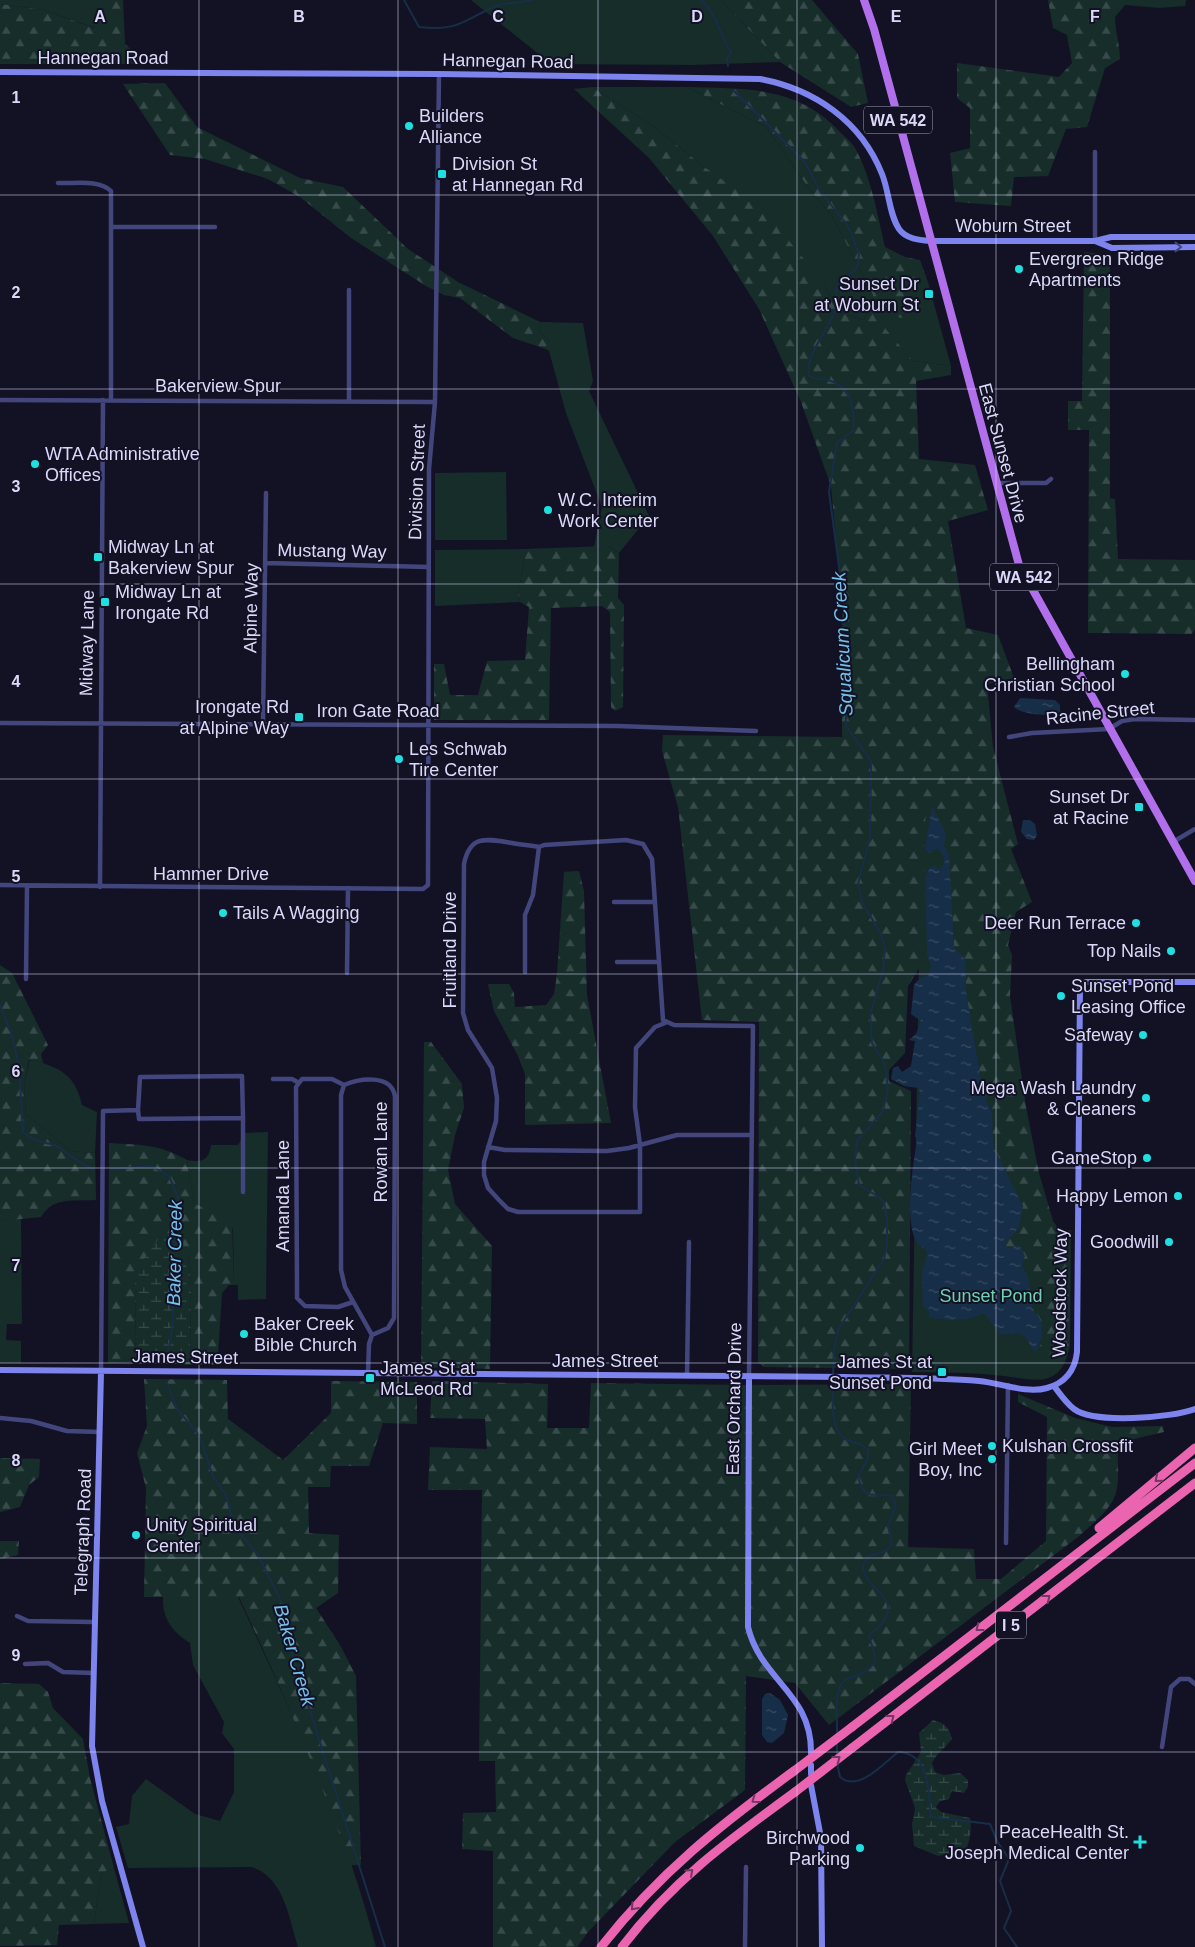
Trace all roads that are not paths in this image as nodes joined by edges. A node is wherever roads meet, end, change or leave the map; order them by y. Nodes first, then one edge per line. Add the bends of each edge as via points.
1 (864, 0) edge
2 (0, 72) edge
3 (439, 74) junction
4 (1095, 152) dead end
5 (58, 183) dead end
6 (111, 227) junction
7 (214, 227) dead end
8 (1195, 237) edge
9 (931, 241) junction
10 (1095, 241) junction
11 (1195, 248) edge
12 (349, 290) dead end
13 (0, 400) edge
14 (103, 400) junction
15 (111, 400) junction
16 (349, 401) junction
17 (435, 402) junction
18 (1051, 479) dead end
19 (996, 483) junction
20 (266, 493) dead end
21 (266, 563) junction
22 (429, 567) junction
23 (1195, 720) edge
24 (0, 723) edge
25 (100, 723) junction
26 (264, 724) junction
27 (429, 725) junction
28 (1109, 728) junction
29 (756, 731) dead end
30 (1009, 737) dead end
31 (1195, 829) edge
32 (1173, 842) junction
33 (539, 847) junction
34 (1195, 881) edge
35 (0, 885) edge
36 (27, 887) junction
37 (100, 887) junction
38 (348, 888) junction
39 (423, 889) joint
40 (614, 902) dead end
41 (654, 902) junction
42 (618, 962) dead end
43 (659, 962) junction
44 (525, 972) dead end
45 (347, 973) dead end
46 (26, 979) dead end
47 (1195, 982) edge
48 (665, 1022) junction
49 (273, 1080) dead end
50 (299, 1083) junction
51 (344, 1085) junction
52 (138, 1110) junction
53 (243, 1118) junction
54 (752, 1135) junction
55 (640, 1145) junction
56 (488, 1147) junction
57 (243, 1192) dead end
58 (688, 1242) dead end
59 (353, 1302) junction
60 (372, 1335) junction
61 (0, 1370) edge
62 (101, 1372) junction
63 (368, 1374) junction
64 (687, 1376) junction
65 (749, 1377) junction
66 (1008, 1385) junction
67 (1054, 1386) junction
68 (1195, 1409) edge
69 (0, 1418) edge
70 (100, 1432) junction
71 (1195, 1448) edge
72 (1195, 1463) edge
73 (1195, 1483) edge
74 (1195, 1490) edge
75 (1171, 1502) junction
76 (1006, 1543) dead end
77 (1087, 1544) junction
78 (17, 1616) dead end
79 (95, 1622) junction
80 (25, 1664) dead end
81 (94, 1673) junction
82 (1195, 1684) edge
83 (1162, 1747) dead end
84 (811, 1753) dead end
85 (811, 1764) dead end
86 (811, 1774) dead end
87 (811, 1785) dead end
88 (746, 1868) dead end
89 (143, 1947) edge
90 (601, 1947) edge
91 (622, 1947) edge
92 (744, 1947) edge
93 (822, 1947) edge

1 - 9 main road, East Sunset Drive / WA 542
2 - 3 main road, Hannegan Road
3 - 9 main road, Hannegan Road via 747,78 795,88 820,101 856,128 882,174 899,228 908,236
3 - 17 street, Division Street
4 - 10 street
5 - 6 street via 106,186 111,191
6 - 7 street
6 - 15 street
8 - 10 main road, Woburn Street via 1111,237
9 - 10 main road, Woburn Street
9 - 19 main road, East Sunset Drive / WA 542
10 -> 11 main road, Woburn Street via 1112,248
12 - 16 street
13 - 14 street, Bakerview Spur
14 - 15 street, Bakerview Spur
14 - 25 street, Midway Lane
15 - 16 street, Bakerview Spur
16 - 17 street, Bakerview Spur
17 - 22 street, Division Street via 429,458
18 - 19 street via 1046,483
19 - 28 main road, East Sunset Drive / WA 542 via 1024,578
20 - 21 street, Alpine Way
21 - 22 street, Mustang Way
21 - 26 street, Alpine Way
22 - 27 street, Division Street
23 - 28 street, Racine Street via 1135,719
24 - 25 street, Iron Gate Road
25 - 26 street, Iron Gate Road
25 - 37 street, Midway Lane
26 - 27 street, Iron Gate Road
27 - 29 street, Iron Gate Road
27 - 39 street, Division Street via 428,884
28 - 30 street, Racine Street
28 - 32 main road, East Sunset Drive / WA 542
31 - 32 street
32 - 34 main road, East Sunset Drive / WA 542
33 - 41 street, Fruitland Drive via 626,840 638,842 647,848 652,859
33 - 44 street via 534,887 525,916
33 - 56 street, Fruitland Drive via 483,840 470,846 464,864 463,1013 468,1030 492,1068 497,1098 496,1121
35 - 36 street, Hammer Drive
36 - 37 street, Hammer Drive
36 - 46 street
37 - 38 street, Hammer Drive
38 - 39 street, Hammer Drive
38 - 45 street
40 - 41 street
41 - 43 street, Fruitland Drive
42 - 43 street
43 - 48 street, Fruitland Drive
47 - 67 main road, Woodstock Way via 1082,984 1080,988 1077,1352 1069,1374
48 - 54 street, East Orchard Drive via 674,1025 753,1026
48 - 55 street, Fruitland Drive via 654,1027 636,1048 635,1107
49 - 50 street via 292,1079
50 - 51 street via 302,1079 332,1079
50 - 59 street, Amanda Lane via 296,1087 297,1298 305,1306 338,1307
51 - 59 street via 341,1096 340,1270 344,1287
51 - 60 street, Rowan Lane via 356,1080 382,1081 391,1086 395,1096 394,1318 388,1328
52 - 53 street via 139,1119
52 - 53 street via 140,1077 242,1076
52 - 62 street, Telegraph Road via 103,1111
53 - 57 street
54 - 55 street via 677,1135
54 - 65 street, East Orchard Drive
55 - 56 street via 607,1151
55 - 56 street, Fruitland Drive via 640,1212 518,1212 508,1209 488,1188 484,1162
58 - 64 street
59 - 60 street
60 - 63 street
61 - 62 main road, James Street
62 - 63 main road, James Street
62 - 70 main road, Telegraph Road
63 - 64 main road, James Street
64 - 65 main road, James Street
65 - 66 main road, James Street via 846,1376
65 - 84 main road, East Orchard Drive via 748,1628 765,1666 801,1708 810,1730
66 - 67 main road, James Street via 1039,1389
66 - 76 street
67 - 68 main road via 1074,1410 1093,1416 1169,1416
69 - 70 street via 31,1421 67,1431
70 - 79 main road, Telegraph Road
71 -> 77 highway via 1098,1529
72 - 77 highway, I 5
73 - 75 highway, I 5
74 - 75 highway
91 -> 75 highway, I 5, bridge via 659,1903 715,1850
77 -> 90 highway, I 5, bridge via 852,1728 719,1826 642,1898
78 - 79 street via 28,1622
79 - 81 main road, Telegraph Road
80 - 81 street via 48,1664 63,1672
81 - 89 main road, Telegraph Road via 92,1746 97,1778
82 - 83 street via 1189,1679 1173,1682
85 - 86 main road
87 - 93 main road via 821,1838
88 - 92 street

